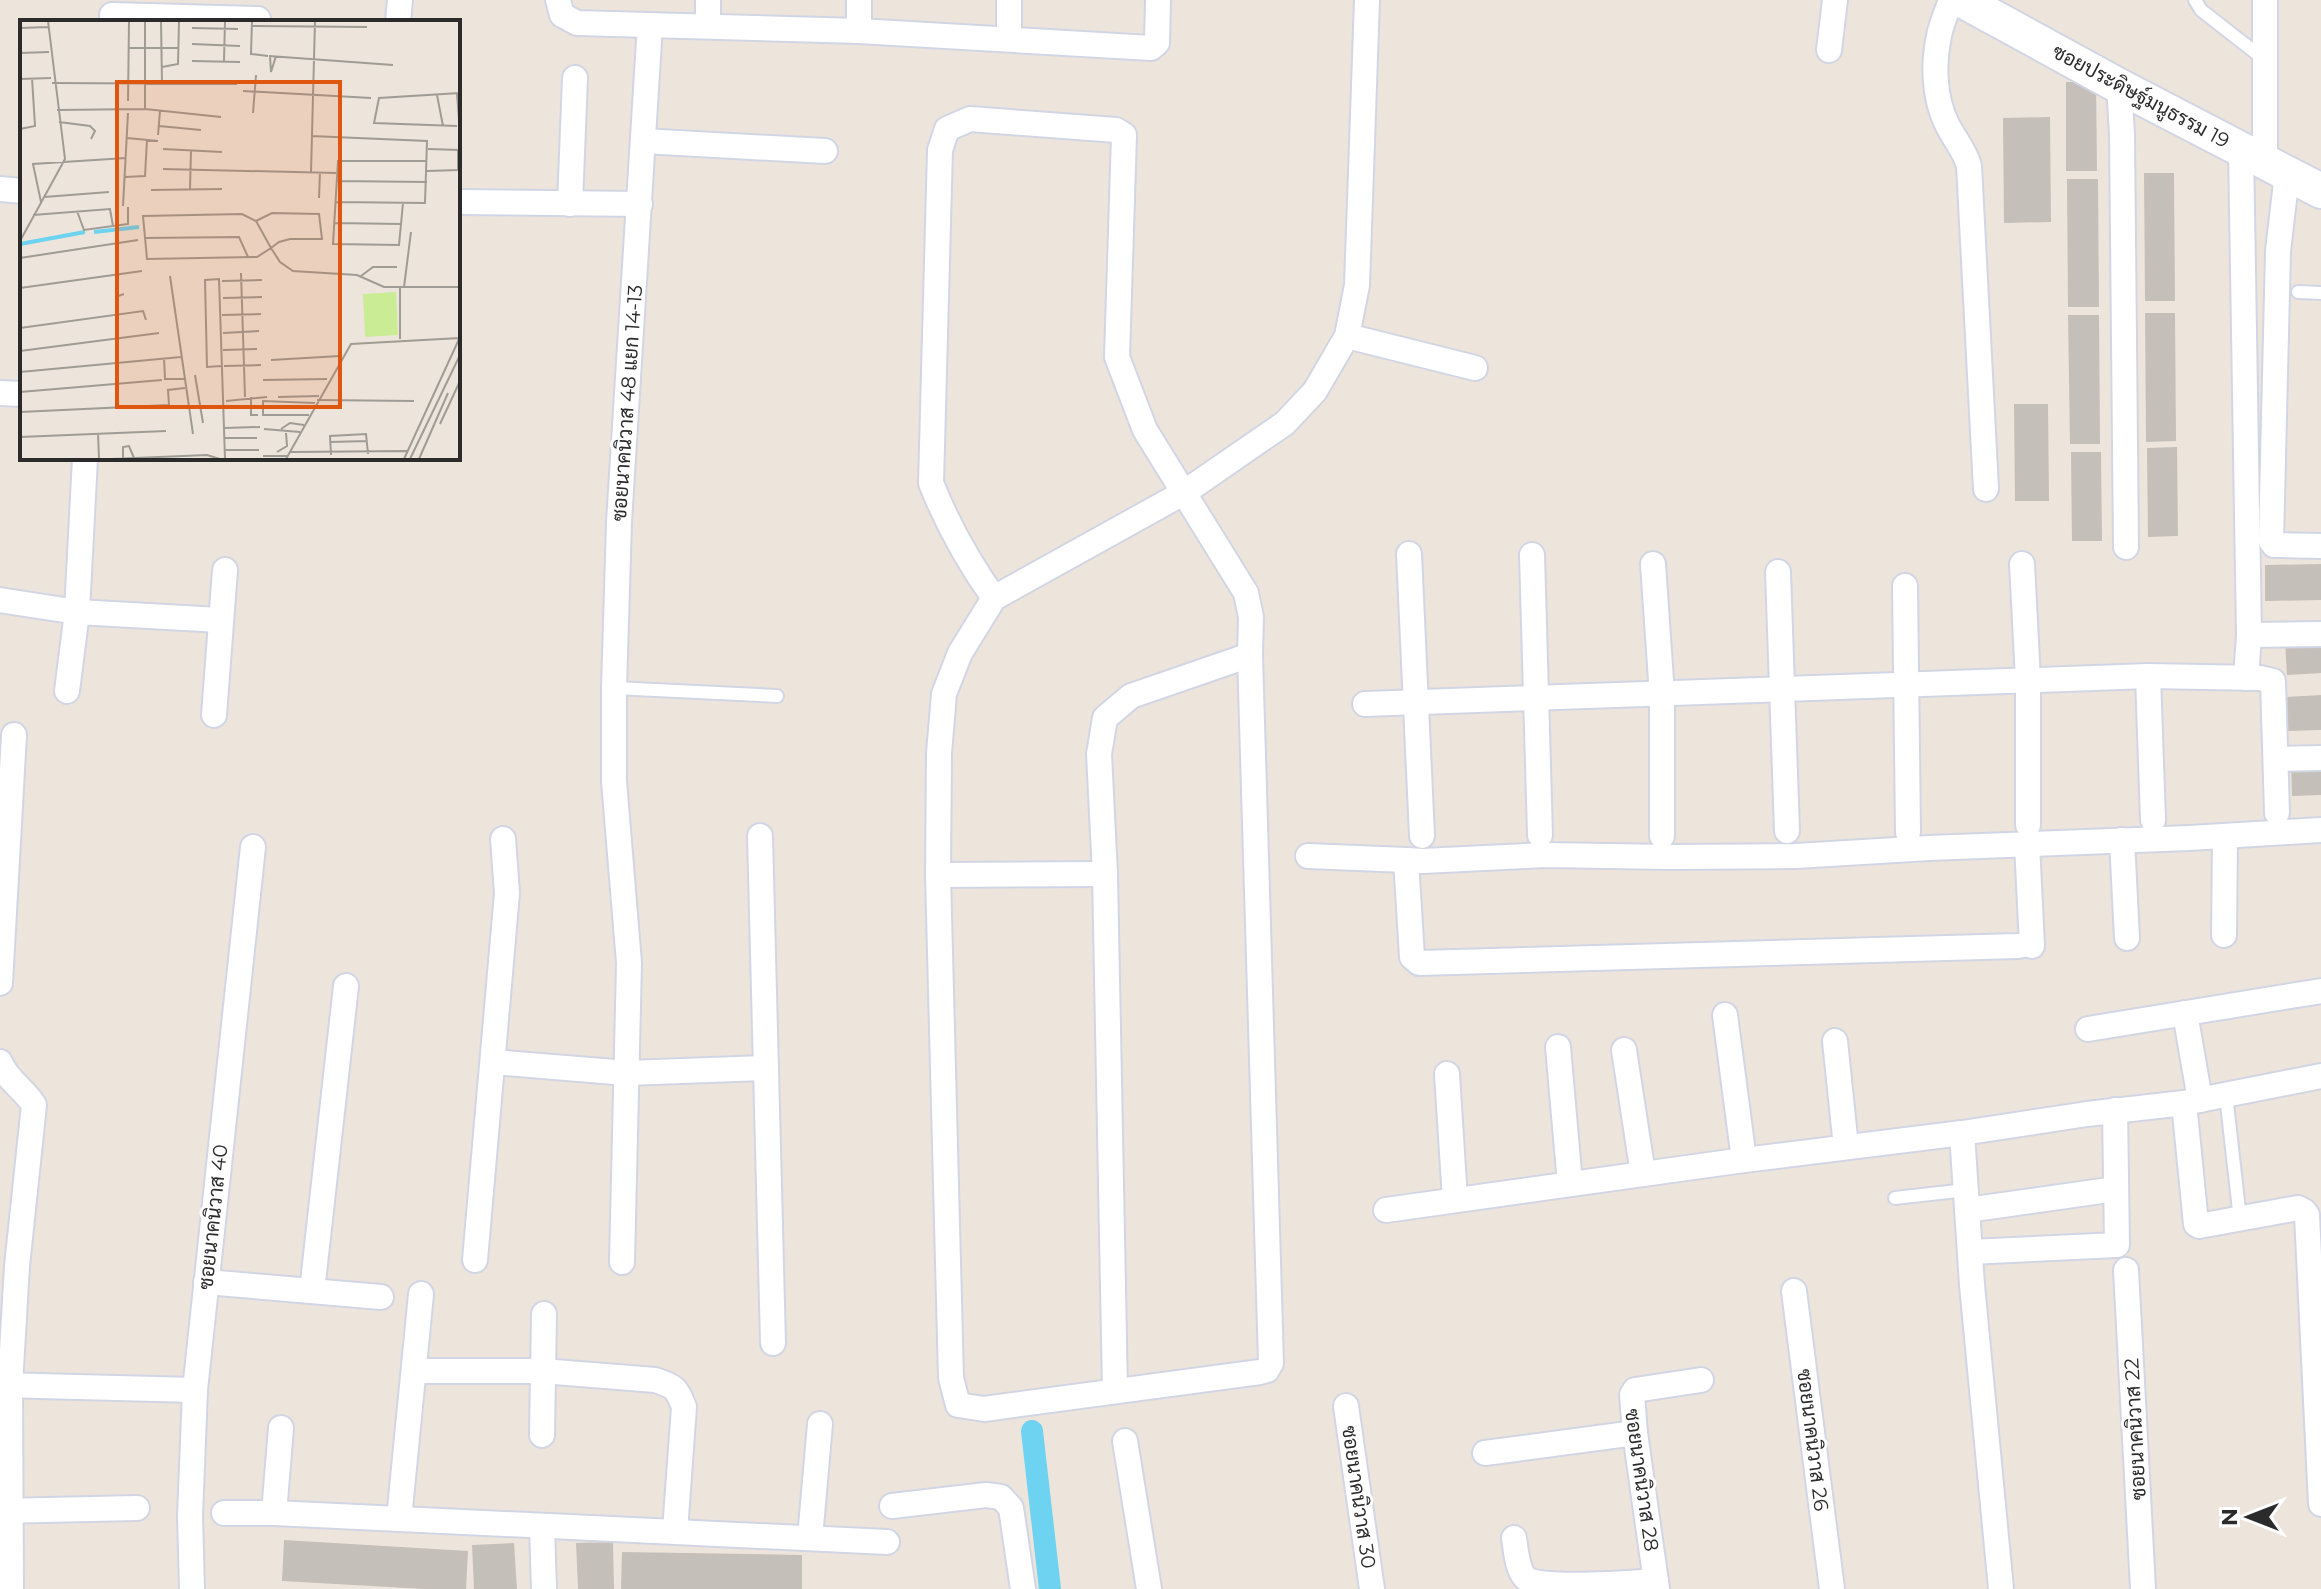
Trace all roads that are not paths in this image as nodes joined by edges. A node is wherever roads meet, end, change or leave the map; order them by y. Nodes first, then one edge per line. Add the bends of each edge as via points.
1 (400, 0) edge
2 (558, 0) edge
3 (708, 0) edge
4 (859, 0) edge
5 (1009, 0) edge
6 (1158, 0) edge
7 (1367, 0) edge
8 (1951, 0) edge
9 (1962, 0) edge
10 (2195, 0) edge
11 (2265, 0) edge
12 (1830, 2) edge
13 (112, 12) edge
14 (258, 19) dead end
15 (398, 20) edge
16 (650, 25) junction
17 (708, 25) junction
18 (859, 31) junction
19 (1009, 38) junction
20 (1829, 50) dead end
21 (2265, 60) junction
22 (575, 78) dead end
23 (2119, 86) junction
24 (643, 141) junction
25 (825, 151) dead end
26 (2264, 161) junction
27 (0, 189) edge
28 (20, 191) edge
29 (2321, 191) edge
30 (460, 202) edge
31 (570, 204) junction
32 (640, 204) junction
33 (2298, 292) dead end
34 (2321, 293) edge
35 (1347, 336) junction
36 (1475, 368) dead end
37 (0, 393) edge
38 (20, 394) edge
39 (85, 460) edge
40 (1986, 489) dead end
41 (1185, 492) junction
42 (2321, 546) edge
43 (2126, 547) dead end
44 (1409, 554) dead end
45 (1532, 555) dead end
46 (1653, 564) dead end
47 (2022, 564) dead end
48 (225, 570) dead end
49 (1778, 572) dead end
50 (1905, 586) dead end
51 (994, 598) junction
52 (0, 600) edge
53 (77, 612) junction
54 (220, 620) junction
55 (2321, 634) edge
56 (2249, 635) junction
57 (1250, 655) junction
58 (2148, 676) junction
59 (2246, 678) junction
60 (2028, 680) junction
61 (1908, 685) junction
62 (614, 688) junction
63 (1783, 690) junction
64 (67, 691) dead end
65 (1662, 695) junction
66 (777, 696) dead end
67 (1538, 699) junction
68 (1416, 703) junction
69 (1365, 704) dead end
70 (214, 715) dead end
71 (14, 735) dead end
72 (2321, 758) edge
73 (2276, 759) junction
74 (2277, 813) dead end
75 (2153, 820) dead end
76 (2321, 830) edge
77 (1787, 831) dead end
78 (1908, 832) dead end
79 (2028, 834) junction
80 (1540, 835) dead end
81 (760, 836) dead end
82 (1422, 836) dead end
83 (1662, 836) dead end
84 (2225, 836) junction
85 (503, 839) dead end
86 (2122, 840) junction
87 (253, 847) dead end
88 (1308, 856) dead end
89 (1406, 860) junction
90 (1105, 874) junction
91 (938, 875) junction
92 (2224, 935) dead end
93 (2127, 938) dead end
94 (0, 983) edge
95 (346, 986) dead end
96 (2321, 991) edge
97 (2185, 1013) junction
98 (1725, 1015) dead end
99 (2088, 1029) dead end
100 (1835, 1041) dead end
101 (1558, 1047) dead end
102 (1624, 1050) dead end
103 (0, 1062) edge
104 (493, 1062) junction
105 (766, 1068) junction
106 (627, 1073) junction
107 (1447, 1074) dead end
108 (2321, 1076) edge
109 (2226, 1095) junction
110 (2192, 1102) junction
111 (2115, 1110) junction
112 (1962, 1133) junction
113 (1846, 1147) junction
114 (1744, 1160) junction
115 (1643, 1174) junction
116 (1570, 1184) junction
117 (2116, 1189) junction
118 (1895, 1198) dead end
119 (1455, 1200) junction
120 (1966, 1200) junction
121 (1386, 1210) dead end
122 (2240, 1219) junction
123 (1970, 1252) junction
124 (475, 1260) dead end
125 (622, 1262) dead end
126 (8, 1266) edge
127 (2126, 1270) dead end
128 (206, 1282) junction
129 (312, 1291) junction
130 (1794, 1291) dead end
131 (421, 1294) dead end
132 (381, 1297) dead end
133 (544, 1314) dead end
134 (773, 1343) dead end
135 (414, 1371) junction
136 (542, 1371) junction
137 (1701, 1380) dead end
138 (5, 1385) edge
139 (195, 1390) junction
140 (1115, 1391) junction
141 (1346, 1406) dead end
142 (820, 1424) dead end
143 (281, 1428) dead end
144 (1635, 1433) junction
145 (542, 1435) dead end
146 (1125, 1441) dead end
147 (1485, 1453) dead end
148 (2321, 1504) edge
149 (892, 1506) dead end
150 (137, 1508) dead end
151 (6, 1511) edge
152 (224, 1513) dead end
153 (274, 1513) junction
154 (399, 1519) junction
155 (542, 1527) junction
156 (675, 1531) junction
157 (810, 1538) junction
158 (1514, 1538) dead end
159 (887, 1542) dead end
160 (1656, 1585) edge
161 (11, 1589) edge
162 (192, 1589) edge
163 (544, 1589) edge
164 (1023, 1589) edge
165 (1149, 1589) edge
166 (1372, 1589) edge
167 (1832, 1589) edge
168 (2001, 1589) edge
169 (2143, 1589) edge

1 - 15 street
2 - 16 street via 562,15 577,23
3 - 17 street
4 - 18 street
5 - 19 street
6 - 19 street via 1157,43 1151,48
7 - 35 street via 1357,285
8 - 40 street via 1939,35 1935,79 1942,115 1969,166
9 - 23 street, ซอยประดิษฐ์มนูธรรม 19
10 - 21 lane
11 - 21 street
12 - 20 street
13 - 14 street
16 - 17 street
16 - 24 street, ซอยนาคนิวาส 48 แยก 14-13
17 - 18 street
18 - 19 street
21 - 26 street
22 - 31 street
23 - 26 street, ซอยประดิษฐ์มนูธรรม 19
23 - 43 street
24 - 25 street
24 - 32 street, ซอยนาคนิวาส 48 แยก 14-13
26 - 29 street, ซอยประดิษฐ์มนูธรรม 19
26 - 42 street via 2278,251 2271,541
26 - 56 street
27 - 28 street
30 - 31 street
31 - 32 street
32 - 62 street, ซอยนาคนิวาส 48 แยก 14-13
33 - 34 lane
35 - 36 street
35 - 41 street via 1315,391 1285,423
37 - 38 street
39 - 53 street
41 - 51 street
41 - 51 street via 1145,430 1117,357 1123,133 970,119 947,129 940,150 931,483 960,547
41 - 57 street via 1246,593
44 - 68 street
45 - 67 street
46 - 65 street
47 - 60 street
48 - 54 street
49 - 63 street
50 - 61 street
51 - 91 street via 960,653 944,694
52 - 53 street
53 - 54 street
53 - 64 street
54 - 70 street
55 - 56 street
56 - 59 street
57 - 90 street via 1131,696 1105,718 1099,754
57 - 140 street via 1271,1363 1260,1372
58 - 59 street
58 - 60 street
58 - 75 street
59 - 73 street via 2273,681
60 - 61 street
60 - 79 street
61 - 63 street
61 - 78 street
62 - 66 lane
62 - 106 street, ซอยนาคนิวาส 48 แยก 14-13 via 614,781 629,963
63 - 65 street
63 - 77 street
65 - 67 street
65 - 83 street
67 - 68 street
67 - 80 street
68 - 69 street
68 - 82 street
71 - 94 street
72 - 73 street
73 - 74 street
76 - 84 street
79 - 86 street
79 - 89 street via 1796,856
79 - 89 street via 2032,946 1419,963 1412,957
81 - 105 street
84 - 86 street
84 - 92 street
85 - 104 street via 507,893
86 - 93 street
87 - 128 street, ซอยนาคนิวาส 40
88 - 89 street
90 - 91 street
90 - 140 street
91 - 140 street via 951,1378 958,1405 984,1409
95 - 129 street
96 - 97 street
97 - 99 street
97 - 110 street
98 - 114 street
100 - 113 street
101 - 116 street
102 - 115 street
103 - 126 street via 34,1105
104 - 106 street
104 - 124 street
105 - 106 street
105 - 134 street
106 - 125 street, ซอยนาคนิวาส 48 แยก 14-13
107 - 119 street
108 - 109 street
109 - 110 street
109 - 122 lane
110 - 111 street
110 - 122 street via 2194,1221 2199,1226
111 - 112 street
111 - 117 street
112 - 113 street
112 - 120 street
113 - 114 street
114 - 115 street
115 - 116 street
116 - 119 street
117 - 120 street
117 - 123 street via 2117,1245
118 - 120 lane
119 - 121 street
120 - 123 street
122 - 148 street via 2298,1208 2307,1215
123 - 168 street
126 - 138 street
127 - 169 street, ซอยนาคนิวาส 22
128 - 129 street
128 - 139 street, ซอยนาคนิวาส 40
129 - 132 street
130 - 167 street, ซอยนาคนิวาส 26
131 - 135 street
133 - 136 street
135 - 136 street
135 - 154 street
136 - 145 street
136 - 156 street via 655,1380 678,1391 684,1407
137 - 144 street, ซอยนาคนิวาส 28 via 1635,1390
138 - 139 street
138 - 151 street
139 - 162 street, ซอยนาคนิวาส 40
141 - 166 street, ซอยนาคนิวาส 30
142 - 157 street
143 - 153 street
144 - 147 street
144 - 160 street, ซอยนาคนิวาส 28
146 - 165 street
149 - 164 street via 1001,1497 1011,1508
150 - 151 street
151 - 161 street
152 - 153 street
153 - 154 street
154 - 155 street
155 - 156 street
155 - 163 street
156 - 157 street
157 - 159 street
158 - 160 street via 1527,1580 1562,1587

